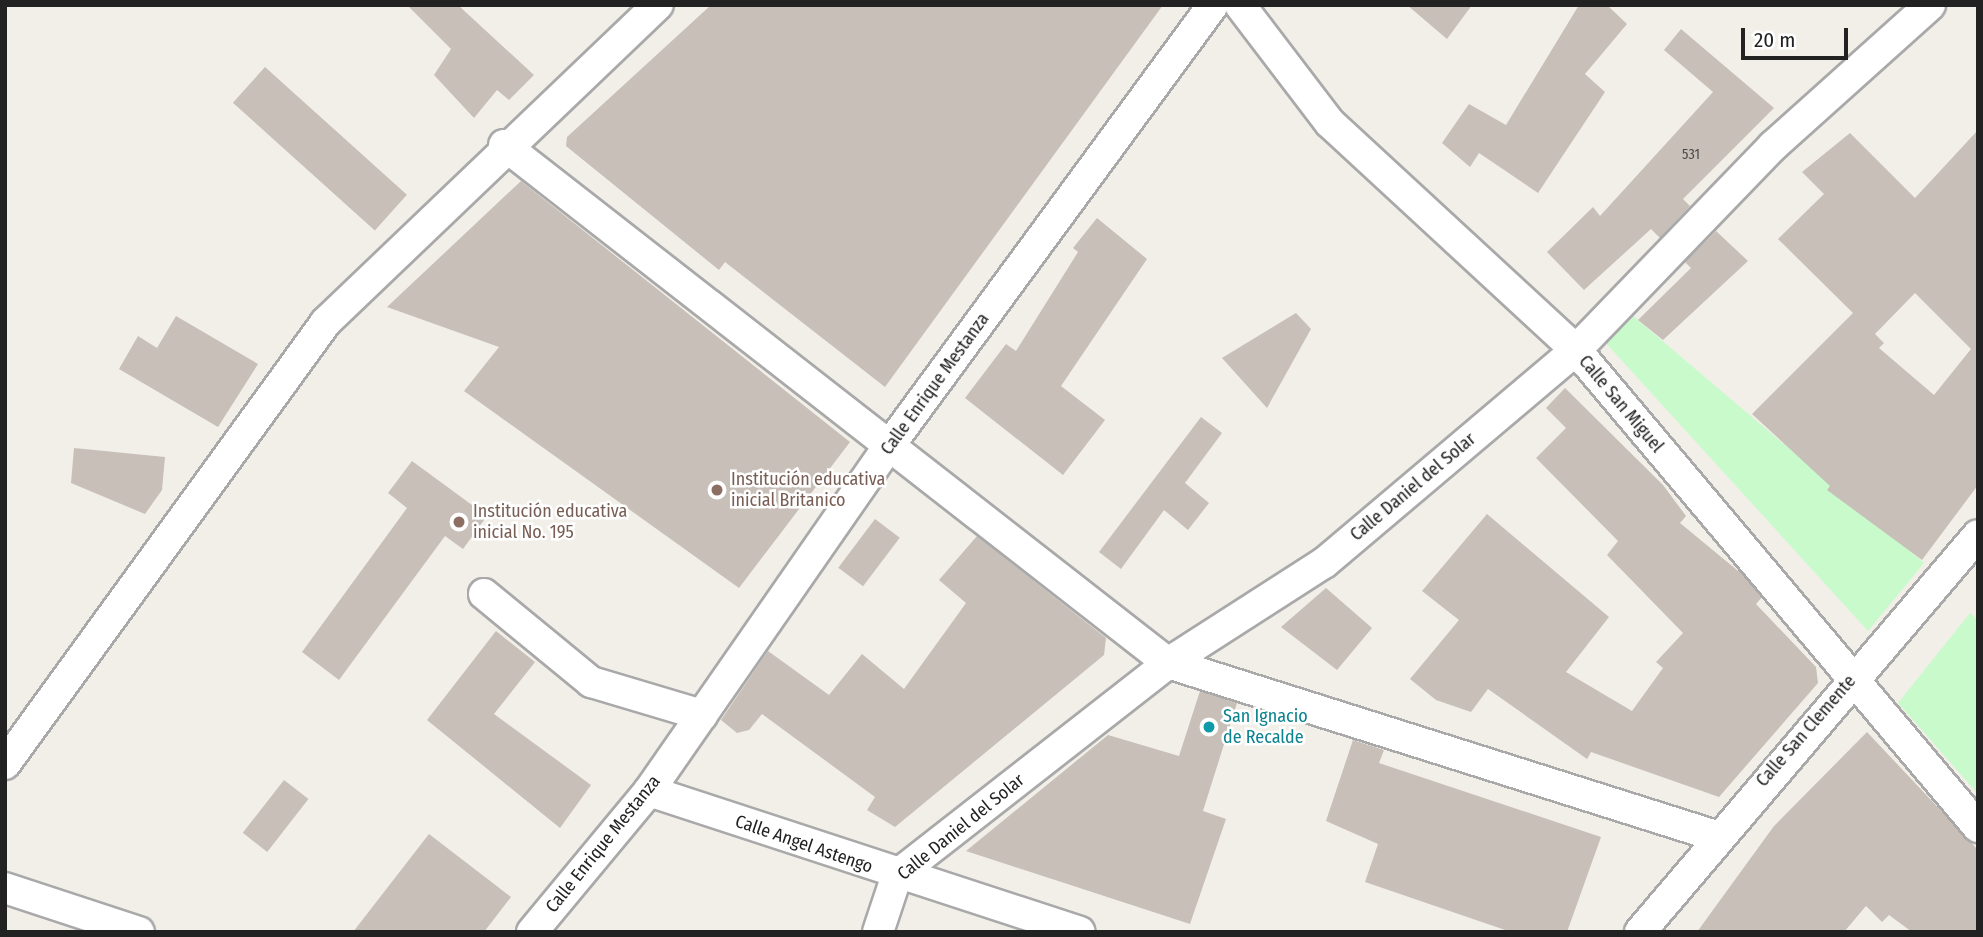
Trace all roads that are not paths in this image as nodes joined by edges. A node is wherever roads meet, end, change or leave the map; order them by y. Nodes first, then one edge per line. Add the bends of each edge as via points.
1 (658, 5) edge
2 (1213, 5) edge
3 (1240, 5) edge
4 (1930, 5) edge
5 (504, 145) junction
6 (1576, 350) junction
7 (889, 446) junction
8 (1978, 535) edge
9 (484, 594) dead end
10 (1168, 663) junction
11 (1850, 680) junction
12 (702, 715) junction
13 (5, 764) edge
14 (649, 790) junction
15 (1978, 827) edge
16 (1716, 836) junction
17 (897, 875) junction
18 (5, 888) edge
19 (139, 932) edge
20 (532, 932) edge
21 (878, 932) edge
22 (1080, 932) edge
23 (1640, 932) edge

1 - 5 street
2 - 7 street, Calle Enrique Mestanza
3 - 6 street, Calle San Miguel via 1331,123
4 - 6 street, Calle Daniel del Solar via 1773,146
5 - 7 street
5 - 13 street via 326,322
6 - 10 street, Calle Daniel del Solar via 1324,562
6 - 11 street, Calle San Miguel
7 - 10 street
7 - 12 street, Calle Enrique Mestanza
8 - 11 street, Calle San Clemente
9 - 12 street via 591,682
10 - 16 street
10 - 17 street, Calle Daniel del Solar
11 - 15 street, Calle San Miguel
11 - 16 street, Calle San Clemente
12 - 14 street, Calle Enrique Mestanza
14 - 17 street, Calle Angel Astengo
14 - 20 street, Calle Enrique Mestanza
16 - 23 street, Calle San Clemente
17 - 21 street, Calle Daniel del Solar
17 - 22 street, Calle Angel Astengo
18 - 19 street

